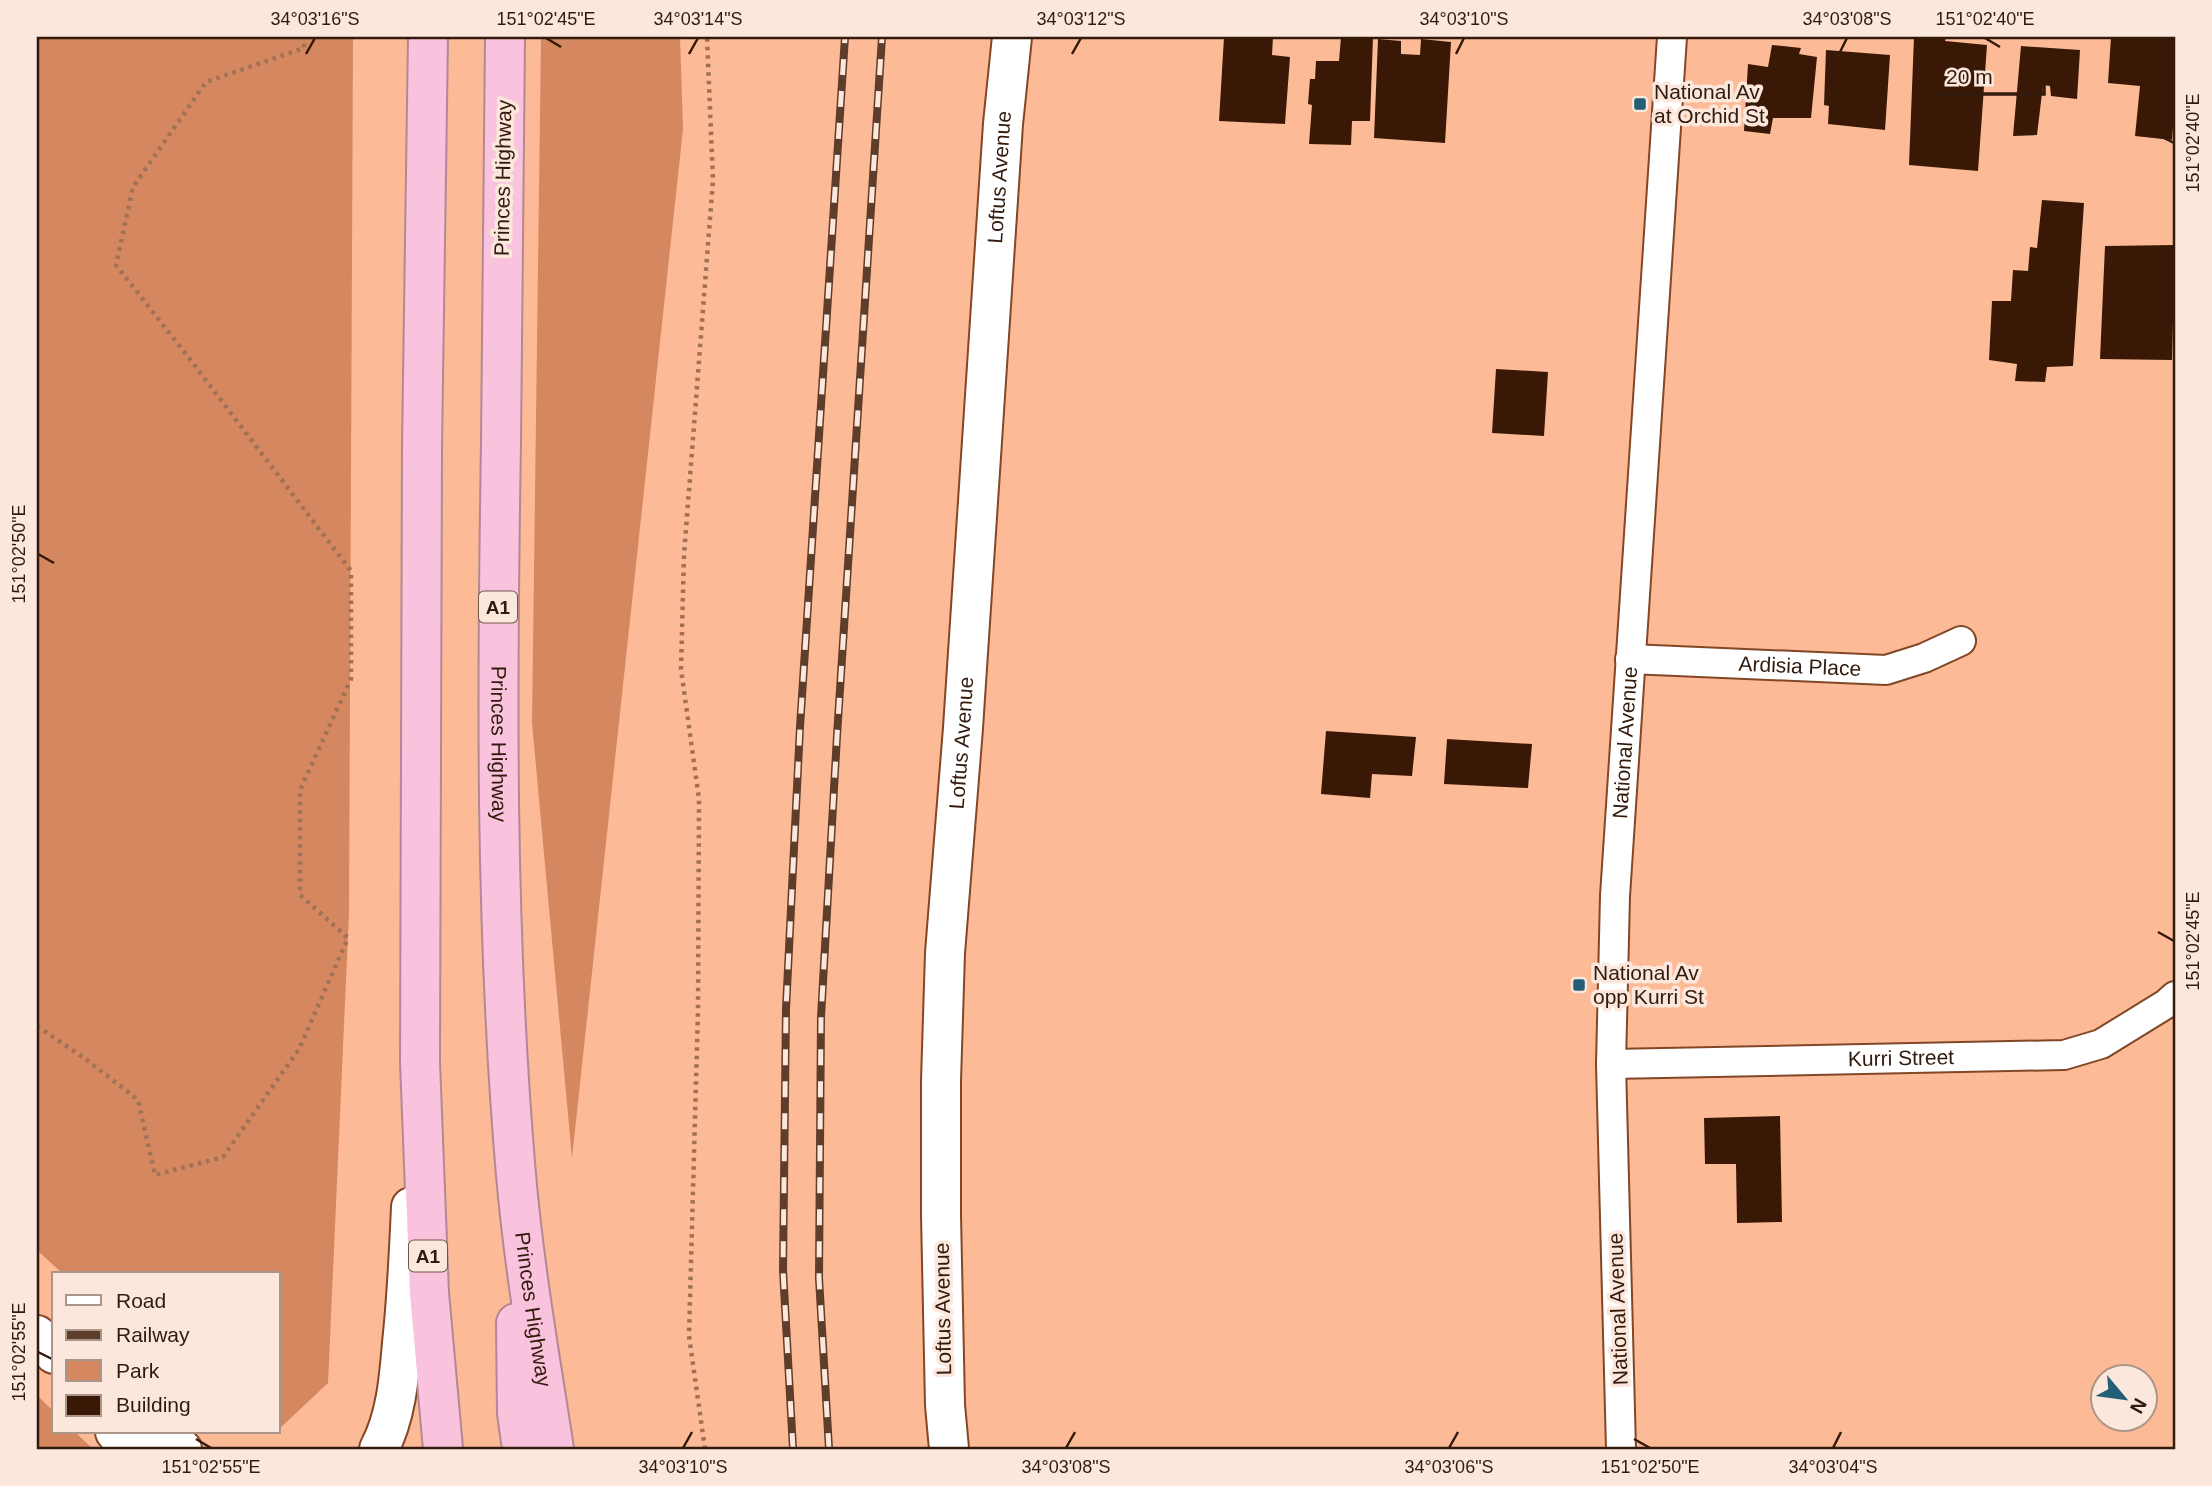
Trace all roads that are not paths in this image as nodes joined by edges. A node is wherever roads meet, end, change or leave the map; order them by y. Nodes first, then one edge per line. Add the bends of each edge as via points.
1 (428, 37) edge
2 (505, 37) edge
3 (1012, 37) edge
4 (1672, 37) edge
5 (1961, 641) dead end
6 (1630, 659) junction
7 (2175, 996) edge
8 (420, 1062) junction
9 (1611, 1065) junction
10 (516, 1178) junction
11 (37, 1335) edge
12 (52, 1352) edge
13 (123, 1434) edge
14 (159, 1443) edge
15 (379, 1449) edge
16 (443, 1449) edge
17 (522, 1449) edge
18 (554, 1449) edge
19 (949, 1449) edge
20 (1622, 1449) edge

1 - 8 highway, A1
2 - 10 highway, Princes Highway / A1 via 497,708 506,1044
3 - 19 street, Loftus Avenue via 944,953 941,1215
4 - 6 street, National Avenue
5 - 6 street, Ardisia Place via 1886,670
6 - 9 street, National Avenue via 1615,896
7 - 9 street, Kurri Street via 2101,1044 2064,1055
8 - 15 street via 398,1386
8 - 16 highway, A1 via 429,1293
9 - 20 street, National Avenue
10 - 17 highway via 517,1413
10 - 18 highway, Princes Highway / A1
11 - 12 street
13 - 14 street

